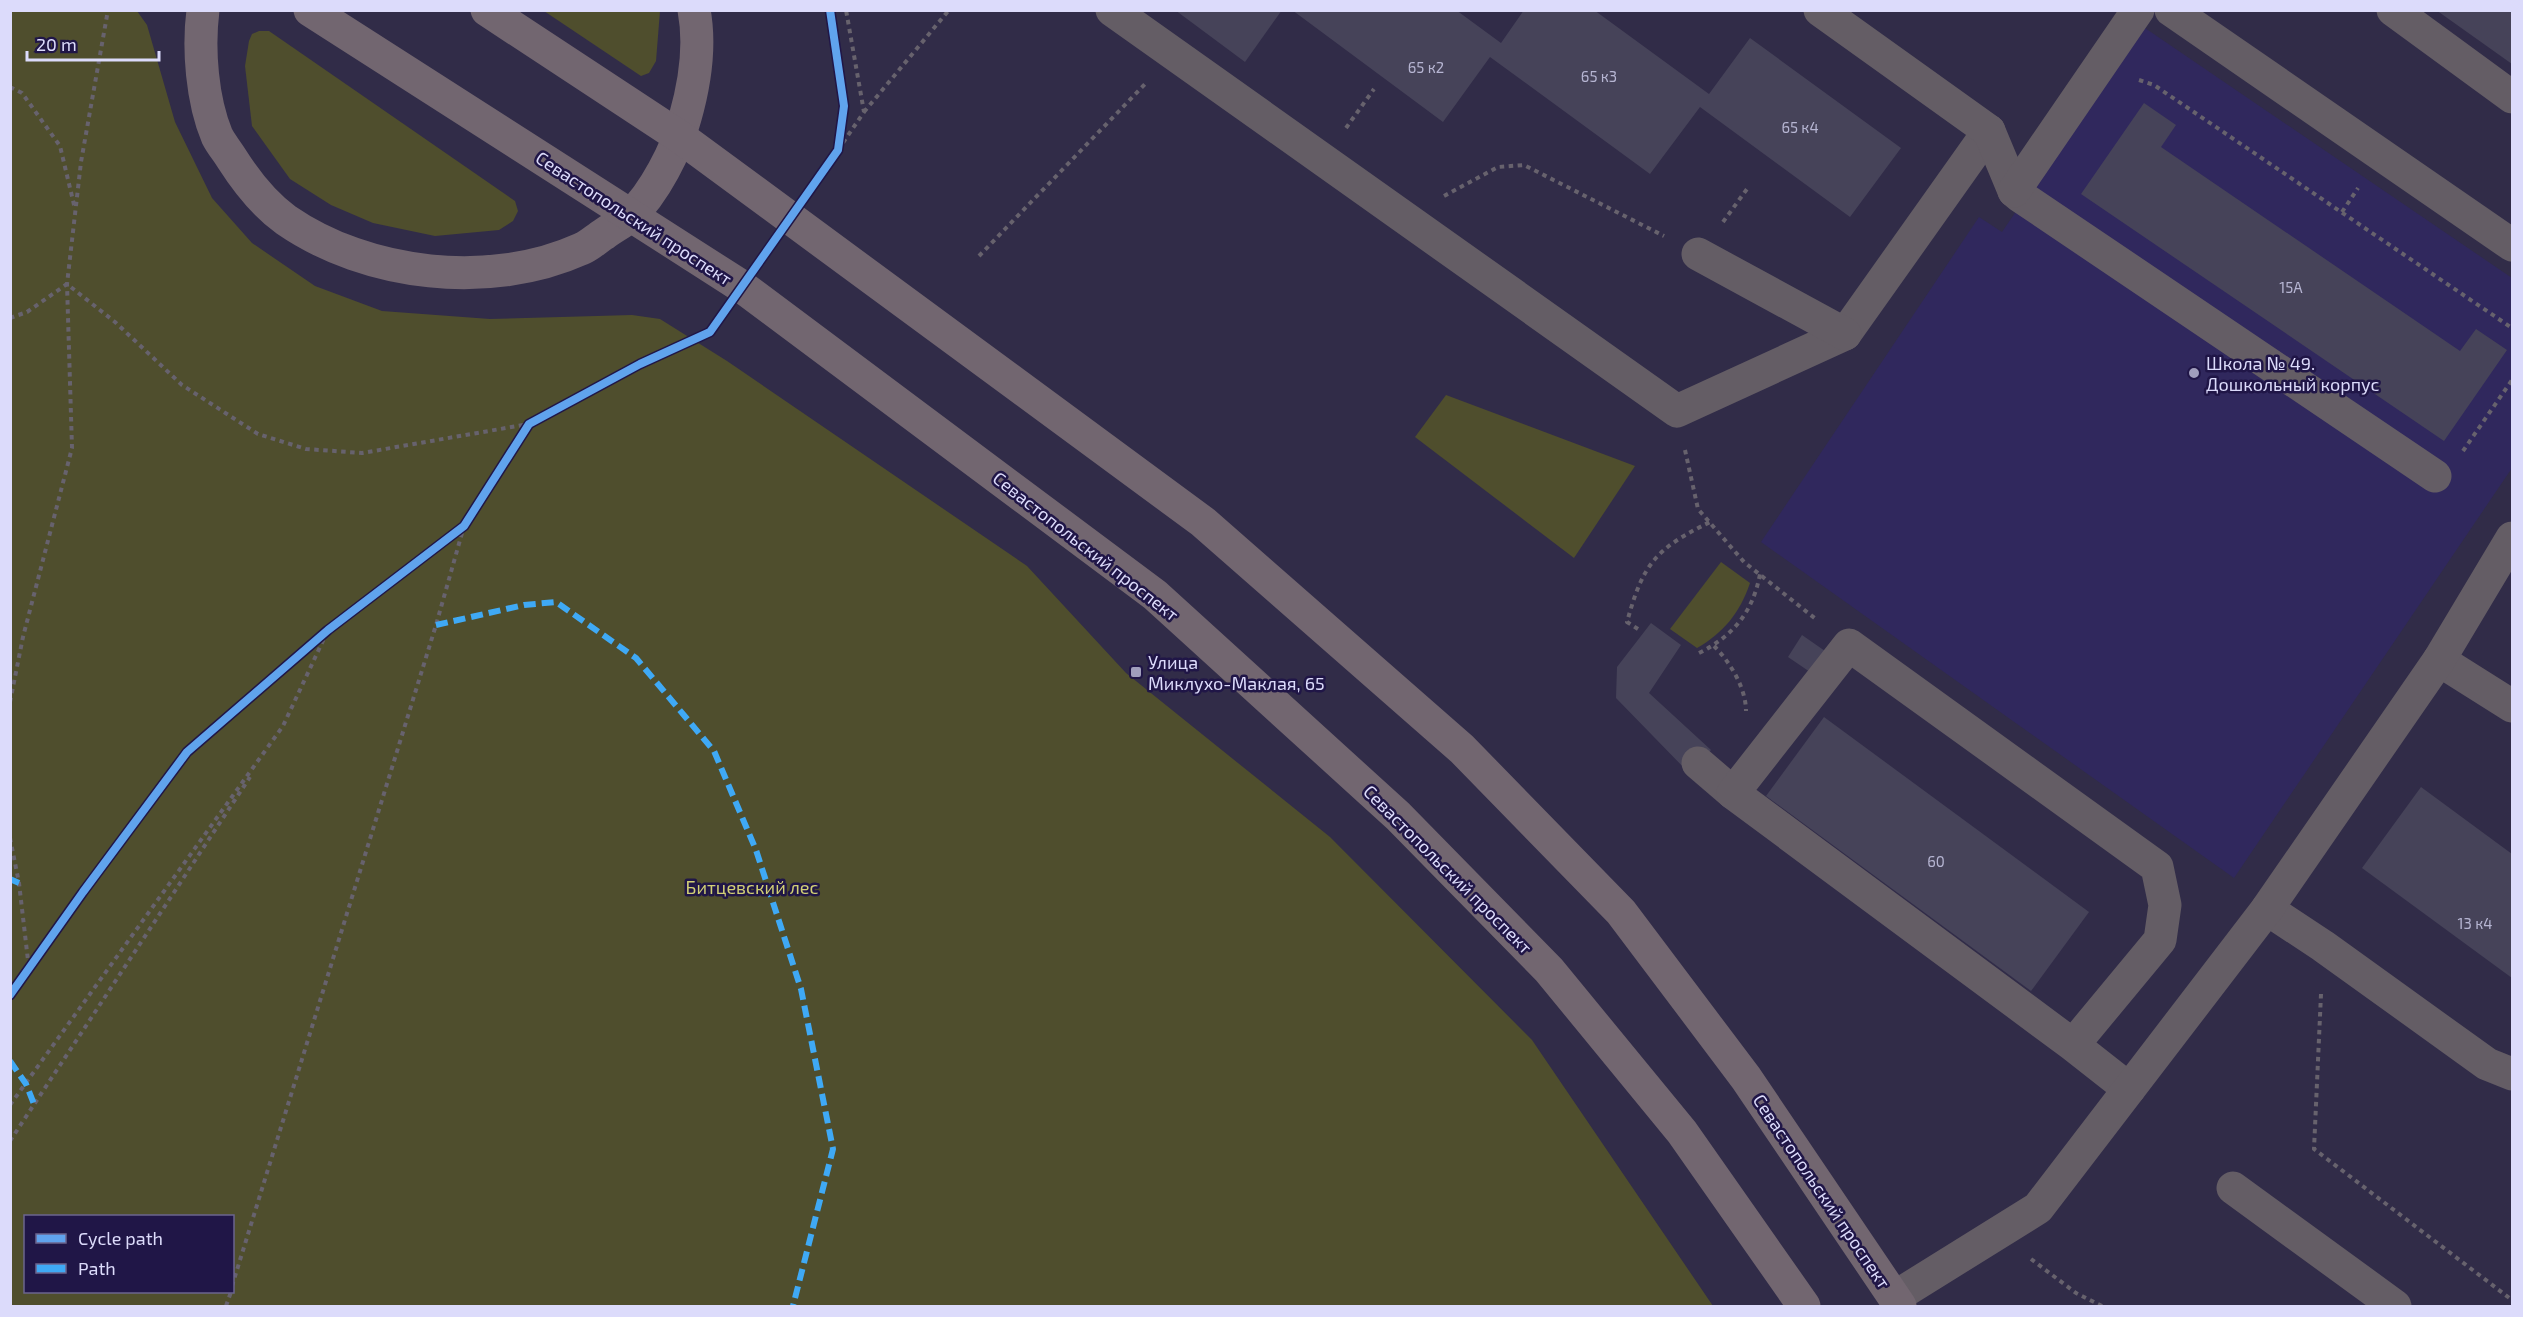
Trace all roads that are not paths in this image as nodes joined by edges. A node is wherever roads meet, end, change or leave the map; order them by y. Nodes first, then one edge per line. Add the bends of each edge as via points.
1 (202, 10) edge
2 (310, 10) edge
3 (488, 10) edge
4 (694, 10) edge
5 (1112, 10) edge
6 (1820, 10) edge
7 (2138, 10) edge
8 (2171, 10) edge
9 (2393, 10) edge
10 (2512, 97) edge
11 (1989, 131) junction
12 (680, 137) junction
13 (2014, 191) junction
14 (630, 215) junction
15 (2512, 245) edge
16 (1698, 254) road end
17 (1845, 334) junction
18 (2435, 476) road end
19 (2512, 538) edge
20 (2439, 660) junction
21 (2512, 706) edge
22 (1698, 763) dead end
23 (1733, 793) junction
24 (2267, 909) junction
25 (2073, 1045) junction
26 (2512, 1074) edge
27 (2129, 1089) junction
28 (2234, 1188) dead end
29 (1898, 1302) edge
30 (1804, 1306) edge
31 (2395, 1306) edge

1 - 14 main road via 201,75 218,136 247,182 285,219 332,245 401,267 476,272 534,265 582,249
2 - 14 main road, Севастопольский проспект
3 - 12 main road, Севастопольский проспект
4 - 12 main road via 695,83
5 - 17 lane via 1677,411
6 - 11 lane
7 - 13 lane
8 - 15 lane
9 - 10 lane
11 - 13 lane
11 - 17 lane
12 - 14 main road via 658,178
12 - 29 main road, Севастопольский проспект via 1203,522 1462,749 1621,912 1746,1078
13 - 18 lane
14 - 30 main road, Севастопольский проспект via 741,286 1155,595 1398,816 1557,980 1682,1132
16 - 17 lane
19 - 20 lane
20 - 21 lane
20 - 24 lane
22 - 23 lane
23 - 25 lane
23 - 25 lane via 1849,645 2157,867 2165,905 2160,940
24 - 26 lane via 2487,1064
24 - 27 lane
25 - 27 lane
27 - 29 lane via 2038,1208
28 - 31 lane

